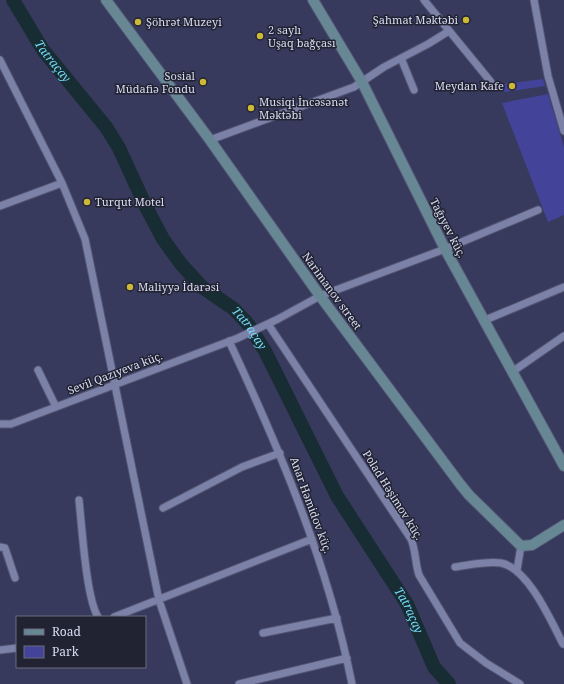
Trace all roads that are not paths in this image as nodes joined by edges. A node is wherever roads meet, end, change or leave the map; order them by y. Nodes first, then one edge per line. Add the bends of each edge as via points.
1 (106, 0) edge
2 (313, 0) edge
3 (424, 0) edge
4 (534, 0) edge
5 (448, 31) junction
6 (401, 58) junction
7 (0, 60) edge
8 (362, 82) junction
9 (491, 82) dead end
10 (414, 90) dead end
11 (564, 131) edge
12 (210, 140) junction
13 (62, 183) junction
14 (0, 206) edge
15 (538, 210) dead end
16 (445, 248) junction
17 (564, 287) edge
18 (320, 296) junction
19 (483, 320) junction
20 (265, 325) junction
21 (564, 336) edge
22 (229, 341) junction
23 (38, 370) dead end
24 (512, 372) junction
25 (114, 384) junction
26 (56, 407) junction
27 (0, 424) edge
28 (280, 453) junction
29 (564, 466) edge
30 (80, 500) dead end
31 (163, 508) dead end
32 (564, 525) edge
33 (312, 539) junction
34 (521, 546) junction
35 (0, 547) edge
36 (455, 567) dead end
37 (517, 570) junction
38 (15, 578) dead end
39 (159, 600) junction
40 (98, 616) edge
41 (117, 616) edge
42 (337, 618) junction
43 (263, 633) dead end
44 (563, 644) edge
45 (16, 648) edge
46 (0, 650) edge
47 (347, 658) junction
48 (188, 684) edge
49 (239, 684) edge
50 (352, 684) edge
51 (520, 684) edge

1 - 12 street, Narimanov street
2 - 8 street, Tağıyev küç.
3 - 5 street
4 - 11 street via 548,76
5 - 6 street
5 - 9 street
6 - 8 street
6 - 10 street
7 - 13 street
8 - 12 street via 344,92
8 - 16 street, Tağıyev küç.
12 - 18 street, Narimanov street
13 - 14 street
13 - 25 street via 74,209 89,255
15 - 16 street
16 - 18 street
16 - 19 street, Tağıyev küç.
17 - 19 street
18 - 20 street
18 - 34 street, Narimanov street via 464,490
19 - 24 street, Tağıyev küç.
20 - 22 street, Sevil Qazıyeva küç.
20 - 51 street, Polad Həşimov küç. via 411,539 419,575 454,636 468,650
21 - 24 street
22 - 25 street, Sevil Qazıyeva küç.
22 - 28 street, Anar Həmidov küç.
23 - 26 street
24 - 29 street, Tağıyev küç.
25 - 26 street, Sevil Qazıyeva küç.
25 - 39 street
26 - 27 street, Sevil Qazıyeva küç. via 11,424
28 - 31 street via 242,468
28 - 33 street, Anar Həmidov küç.
30 - 40 street via 88,573
32 - 34 street via 532,545
33 - 39 street
33 - 42 street, Anar Həmidov küç.
34 - 37 street
35 - 38 street via 5,548
36 - 37 street via 500,563
37 - 44 street via 541,602
39 - 41 street
39 - 48 street
42 - 43 street
42 - 47 street, Anar Həmidov küç.
45 - 46 street
47 - 49 street
47 - 50 street, Anar Həmidov küç.

